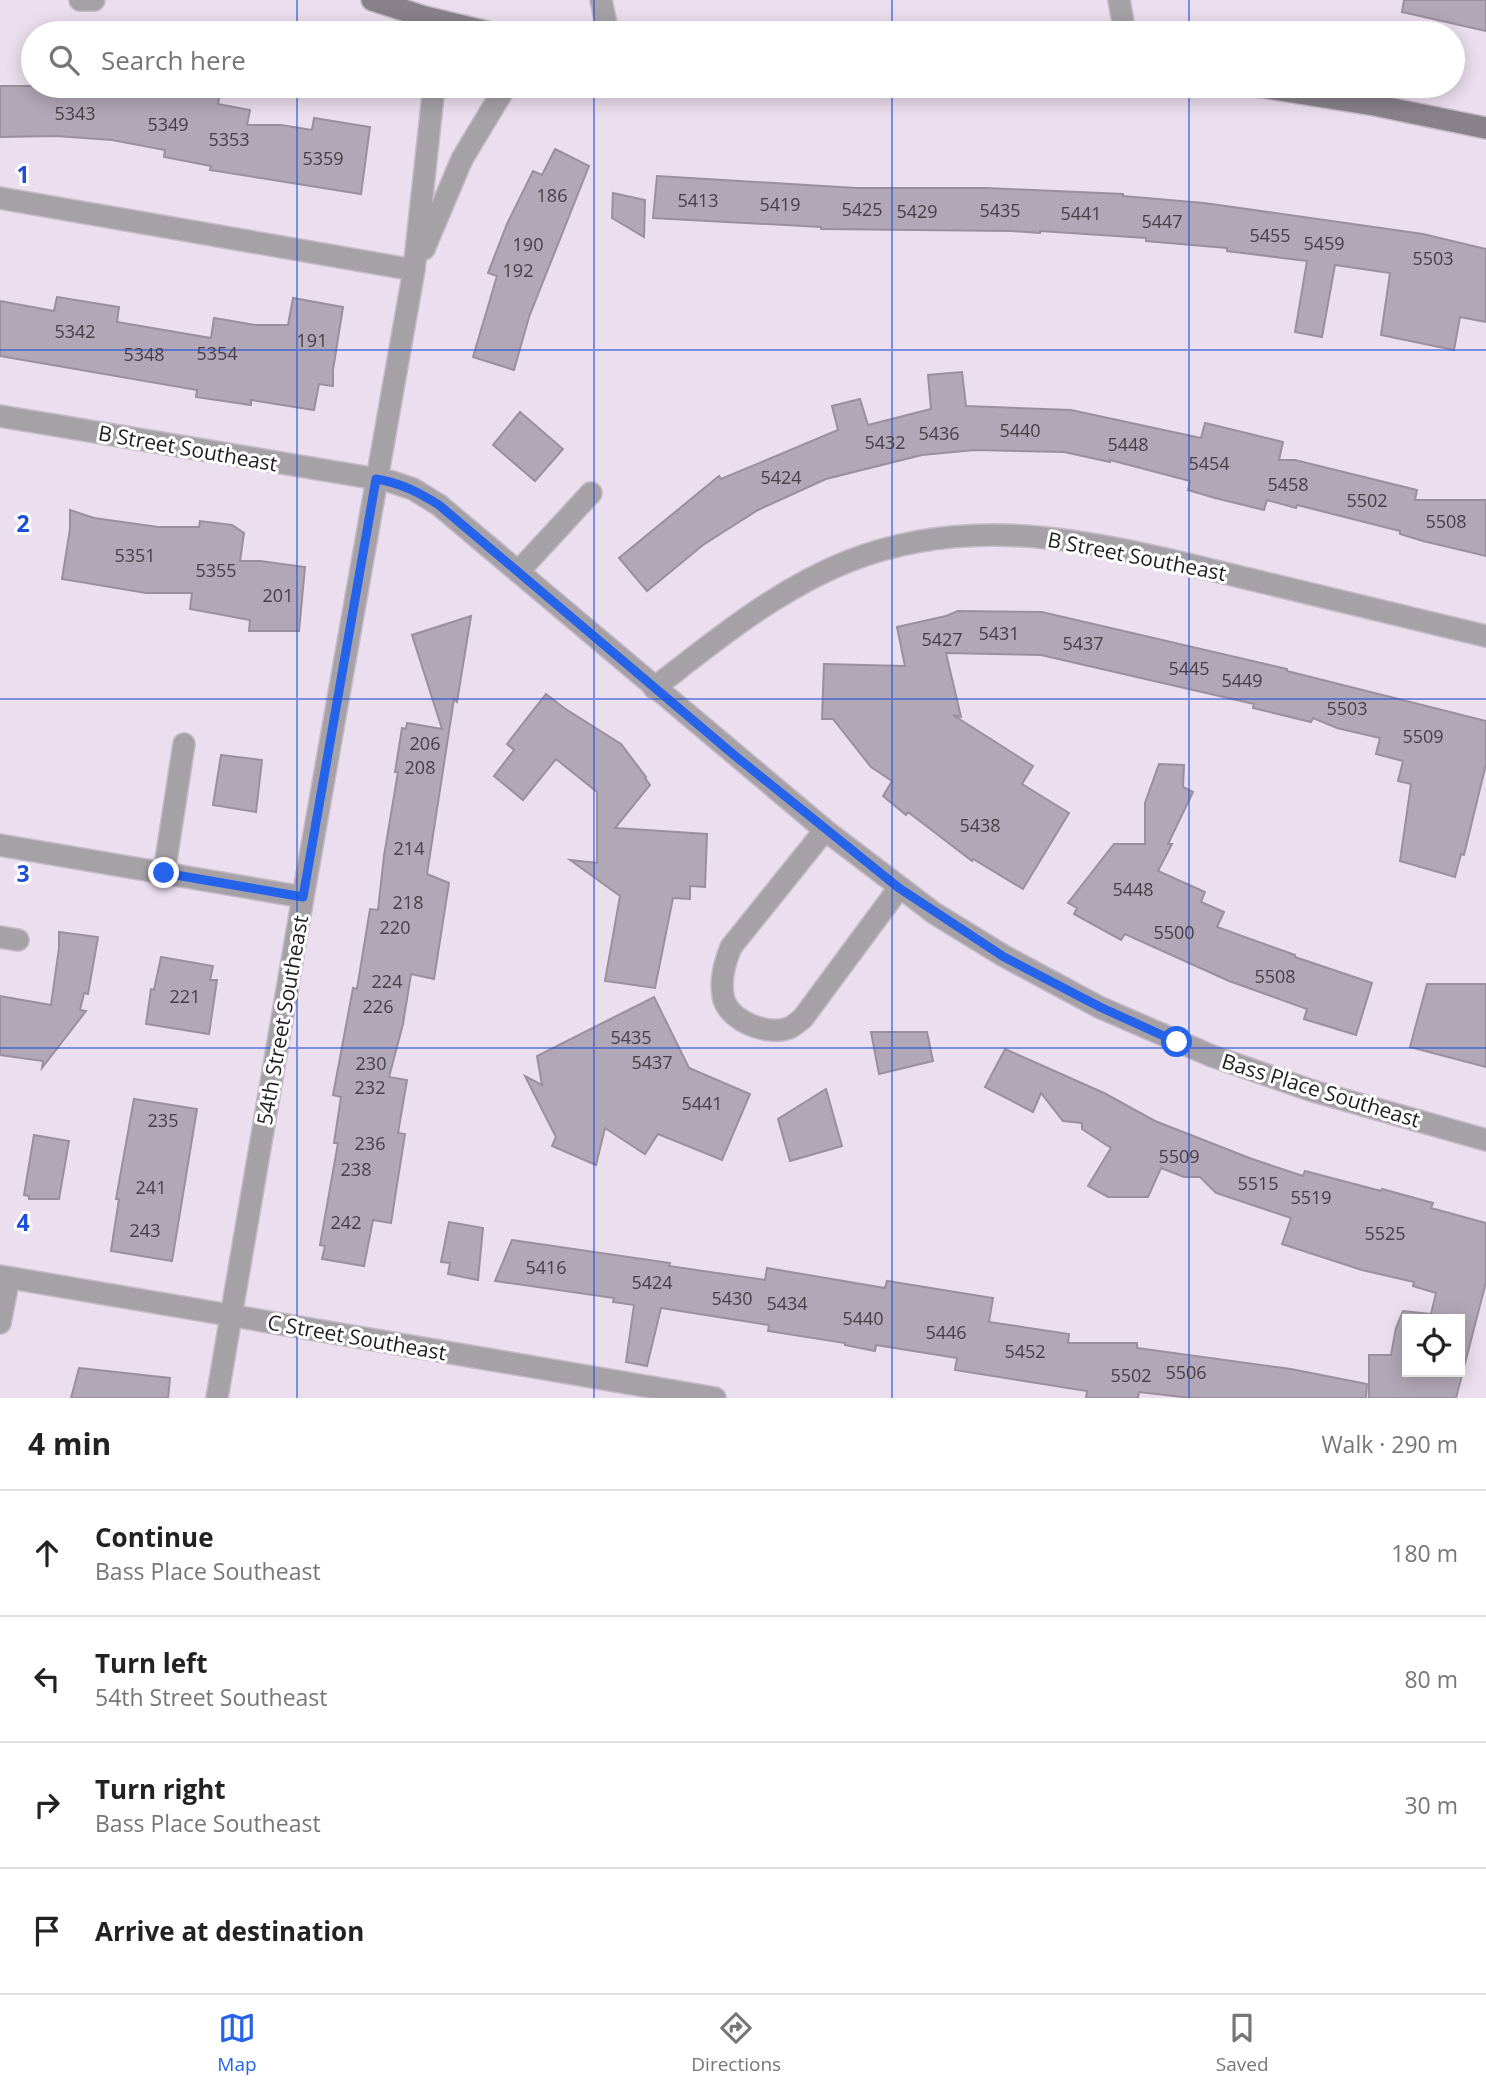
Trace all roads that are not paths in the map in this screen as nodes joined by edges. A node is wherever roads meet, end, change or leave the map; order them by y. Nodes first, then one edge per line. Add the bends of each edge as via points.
1 (80, 0) edge
2 (94, 0) edge
3 (372, 0) edge
4 (601, 0) edge
5 (1119, 0) edge
6 (418, 21) edge
7 (605, 21) edge
8 (1123, 21) edge
9 (433, 98) edge
10 (499, 98) edge
11 (1330, 98) edge
12 (1486, 128) edge
13 (0, 198) edge
14 (414, 270) junction
15 (0, 416) edge
16 (376, 479) junction
17 (591, 493) dead end
18 (518, 572) junction
19 (1486, 636) edge
20 (654, 688) junction
21 (184, 744) dead end
22 (825, 830) junction
23 (0, 845) edge
24 (164, 873) junction
25 (899, 888) junction
26 (303, 897) junction
27 (1486, 1140) edge
28 (4, 1277) edge
29 (231, 1316) junction
30 (0, 1323) edge
31 (217, 1398) edge
32 (715, 1398) edge

1 - 2 street
3 - 6 main road
4 - 7 street
5 - 8 street
9 - 14 street, 54th Street Southeast
10 - 14 street, 54th Street Southeast via 462,159
11 - 12 main road
13 - 14 street
14 - 16 street, 54th Street Southeast
15 - 16 street, B Street Southeast
16 - 18 street, Bass Place Southeast via 402,484 426,497
16 - 26 street, 54th Street Southeast
17 - 18 street
18 - 20 street, Bass Place Southeast
19 - 20 street, B Street Southeast via 1108,546 1034,535 979,534 922,540 821,574 766,604
20 - 22 street, Bass Place Southeast
21 - 24 street
22 - 25 street, Bass Place Southeast
22 - 25 street via 731,947 722,985 725,1003 736,1017 770,1030 789,1028 803,1018
23 - 24 street
24 - 26 street
25 - 27 street, Bass Place Southeast via 1004,957 1177,1042 1290,1084
26 - 29 street, 54th Street Southeast
28 - 29 street, C Street Southeast
28 - 30 street
29 - 31 street, 54th Street Southeast
29 - 32 street, C Street Southeast

